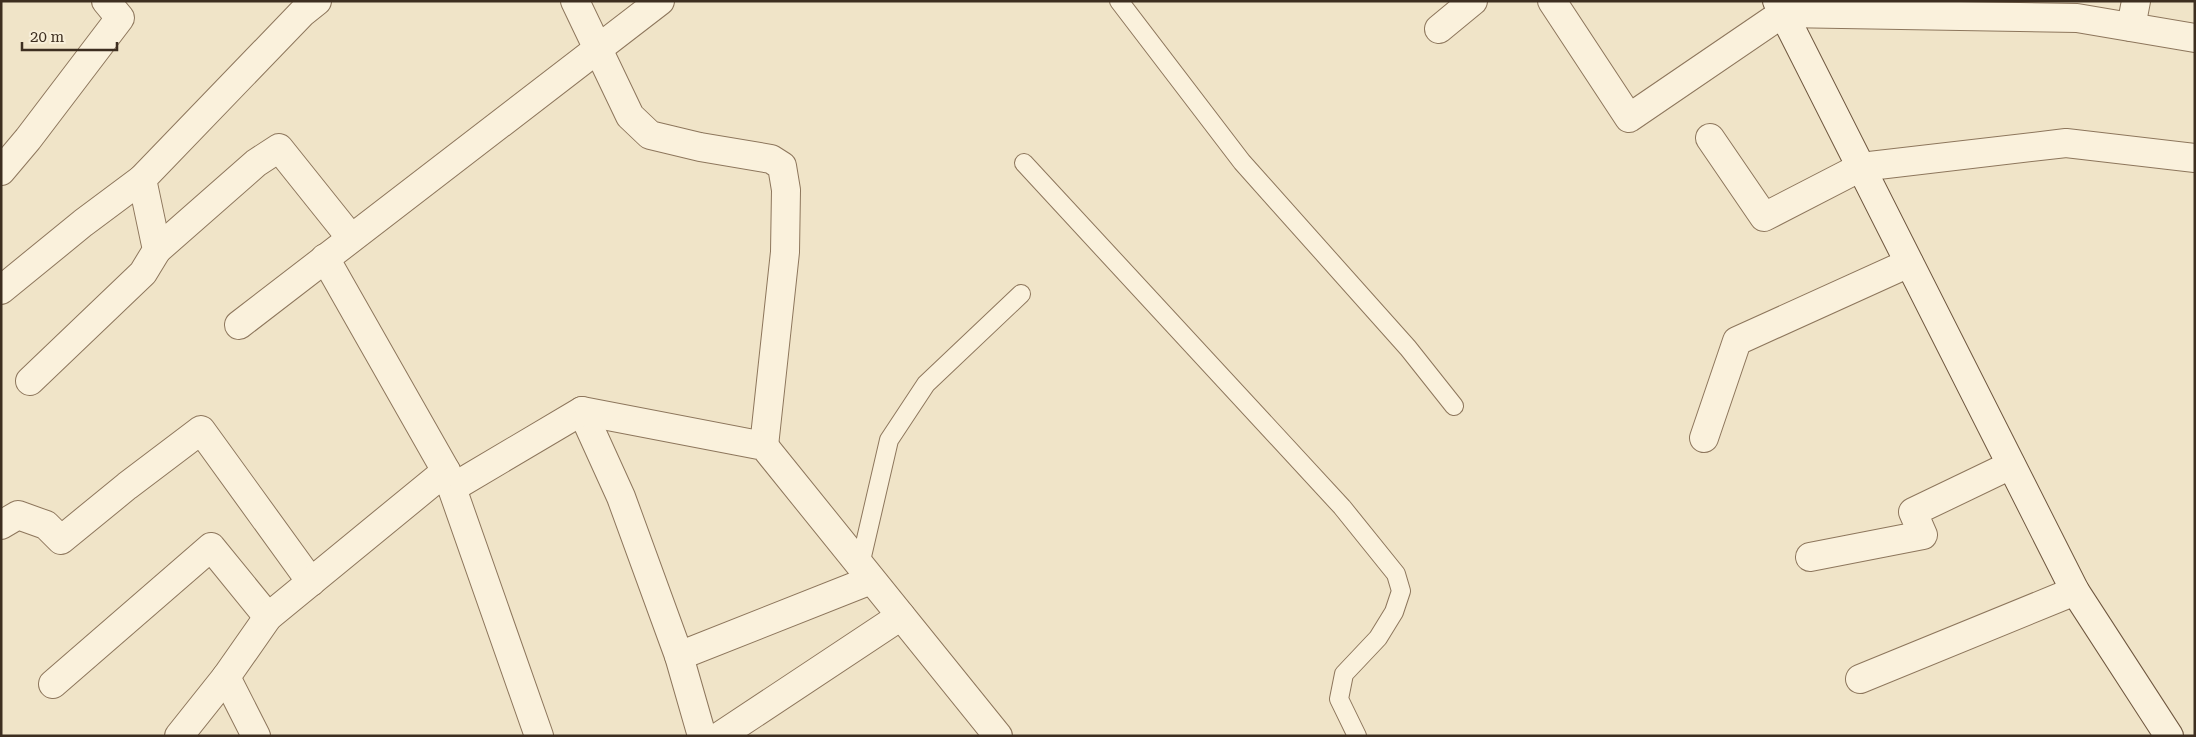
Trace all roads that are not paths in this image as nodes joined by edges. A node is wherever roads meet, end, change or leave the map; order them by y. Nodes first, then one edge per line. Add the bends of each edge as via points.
1 (106, 1) edge
2 (316, 1) edge
3 (575, 1) edge
4 (660, 1) edge
5 (1119, 1) edge
6 (1473, 1) edge
7 (1552, 1) edge
8 (1780, 7) edge
9 (2134, 14) edge
10 (1439, 29) dead end
11 (2195, 38) edge
12 (598, 48) junction
13 (1710, 138) dead end
14 (5, 156) edge
15 (2195, 158) edge
16 (1024, 163) dead end
17 (1861, 167) junction
18 (142, 179) junction
19 (352, 238) junction
20 (157, 250) junction
21 (325, 258) junction
22 (1909, 263) junction
23 (1, 290) edge
24 (1021, 294) dead end
25 (239, 325) dead end
26 (30, 381) dead end
27 (1454, 406) dead end
28 (582, 411) junction
29 (1704, 438) dead end
30 (764, 446) junction
31 (2011, 465) junction
32 (449, 479) junction
33 (1, 525) edge
34 (1810, 557) dead end
35 (866, 573) junction
36 (311, 582) junction
37 (2075, 591) junction
38 (901, 616) junction
39 (268, 617) junction
40 (679, 656) junction
41 (226, 677) junction
42 (1860, 679) dead end
43 (53, 684) dead end
44 (179, 736) edge
45 (256, 736) edge
46 (538, 736) edge
47 (702, 736) edge
48 (720, 736) edge
49 (998, 736) edge
50 (1357, 736) edge
51 (2169, 736) edge

1 - 14 street via 120,18
2 - 18 street
3 - 12 street
4 - 12 street
5 - 27 lane via 1242,162 1408,348
6 - 10 street
7 - 8 street via 1629,118
8 - 9 street via 2077,18
8 - 17 street
9 - 11 street
12 - 19 street
12 - 30 street via 630,116 650,135 771,159 782,166 786,190 785,252
13 - 17 street via 1764,217
15 - 17 street via 2066,142
16 - 50 lane via 1342,507 1396,574 1401,592 1394,612 1378,638 1344,674 1339,699
17 - 22 street
18 - 20 street
18 - 23 street
19 - 20 street via 279,148
19 - 21 street
20 - 26 street via 143,273
21 - 25 street
21 - 32 street
22 - 29 street via 1737,340
22 - 31 street
24 - 35 lane via 926,384 889,440
28 - 30 street
28 - 32 street
28 - 40 street via 621,497
30 - 35 street
31 - 34 street via 1913,512 1923,535
31 - 37 street
32 - 36 street
32 - 46 street
33 - 36 street via 18,515 46,525 60,540 201,430
35 - 38 street
35 - 40 street
36 - 39 street
37 - 42 street
37 - 51 street
38 - 48 street
38 - 49 street
39 - 41 street
39 - 43 street via 211,547
40 - 47 street
41 - 44 street
41 - 45 street

